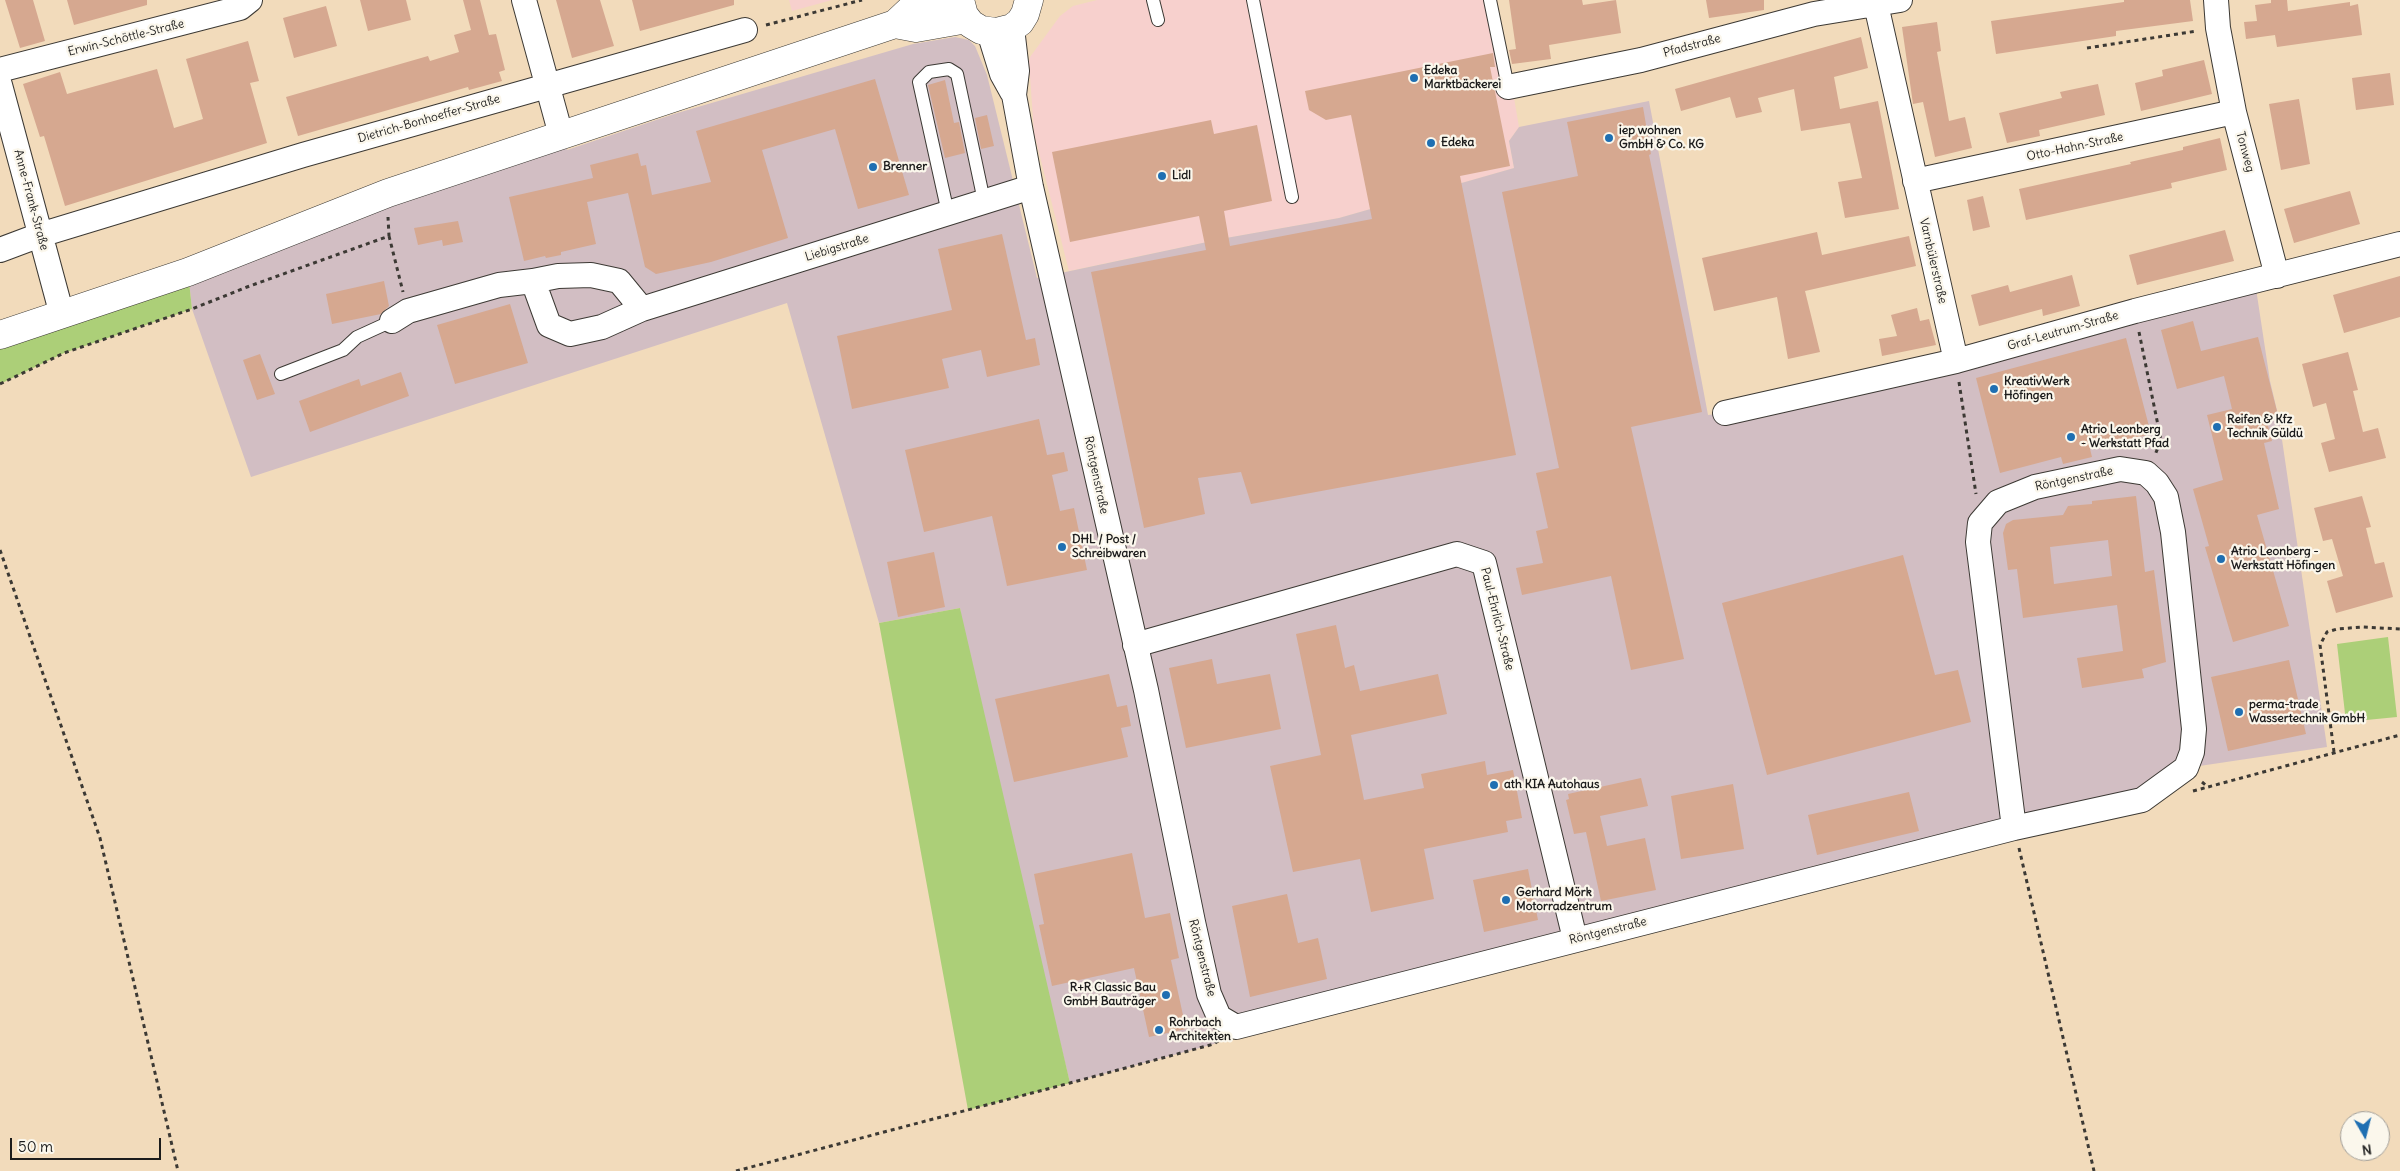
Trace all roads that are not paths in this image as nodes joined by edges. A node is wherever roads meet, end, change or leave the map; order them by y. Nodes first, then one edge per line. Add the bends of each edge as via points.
1 (250, 0) edge
2 (524, 0) edge
3 (942, 0) edge
4 (1031, 0) edge
5 (1153, 0) edge
6 (1253, 0) edge
7 (1490, 0) edge
8 (1900, 0) edge
9 (2216, 0) edge
10 (1875, 1) edge
11 (982, 20) edge
12 (1158, 20) dead end
13 (895, 24) junction
14 (745, 30) road end
15 (0, 70) edge
16 (0, 85) edge
17 (548, 86) junction
18 (1508, 87) joint
19 (2234, 112) junction
20 (561, 135) junction
21 (1915, 181) junction
22 (1031, 186) junction
23 (1292, 197) dead end
24 (984, 201) junction
25 (948, 213) junction
26 (40, 235) junction
27 (2400, 244) edge
28 (0, 250) edge
29 (2277, 276) junction
30 (533, 281) junction
31 (642, 309) junction
32 (62, 315) junction
33 (400, 316) joint
34 (0, 335) edge
35 (1956, 362) junction
36 (281, 374) dead end
37 (1724, 413) dead end
38 (1135, 645) junction
39 (2014, 828) junction
40 (1575, 939) junction

1 - 15 street, Erwin-Schöttle-Straße via 240,8
2 - 17 street
3 - 13 street via 910,10
4 - 11 street via 1025,14
5 - 12 lane
6 - 23 lane
7 - 18 lane
8 - 10 street, Pfadstraße
9 - 19 street, Tonweg
10 - 18 street, Pfadstraße via 1641,60
10 - 21 street, Varnbülerstraße
11 - 13 street via 916,28
11 - 22 street, Röntgenstraße via 1002,74 1014,95
13 - 20 street
14 - 17 street, Dietrich-Bonhoeffer-Straße
16 - 26 street, Anne-Frank-Straße
17 - 20 street
17 - 26 street, Dietrich-Bonhoeffer-Straße via 303,154
19 - 21 street, Otto-Hahn-Straße
19 - 29 street, Tonweg
20 - 32 street via 388,194 188,272
21 - 35 street, Varnbülerstraße
22 - 24 street, Liebigstraße
22 - 38 street, Röntgenstraße
24 - 25 street, Liebigstraße
24 - 25 lane via 956,74 949,69 929,72 919,82
25 - 31 street, Liebigstraße
26 - 28 street, Dietrich-Bonhoeffer-Straße
26 - 32 street, Anne-Frank-Straße
27 - 29 street, Graf-Leutrum-Straße
29 - 35 street, Graf-Leutrum-Straße via 2135,311
30 - 31 street via 590,274 619,281
30 - 31 street, Liebigstraße via 548,325 570,334 602,327
30 - 33 street via 499,285
32 - 34 street
33 - 36 lane via 357,337 343,350
35 - 37 street, Graf-Leutrum-Straße
38 - 40 street, Paul-Ehrlich-Straße via 1457,554 1484,563
38 - 40 street, Röntgenstraße via 1209,994 1219,1016 1236,1027
39 - 39 street, Röntgenstraße via 1978,542 1980,523 1998,502 2035,487 2120,469 2146,473 2166,498 2173,532 2194,729 2192,752 2186,768 2142,800
39 - 40 street, Röntgenstraße

